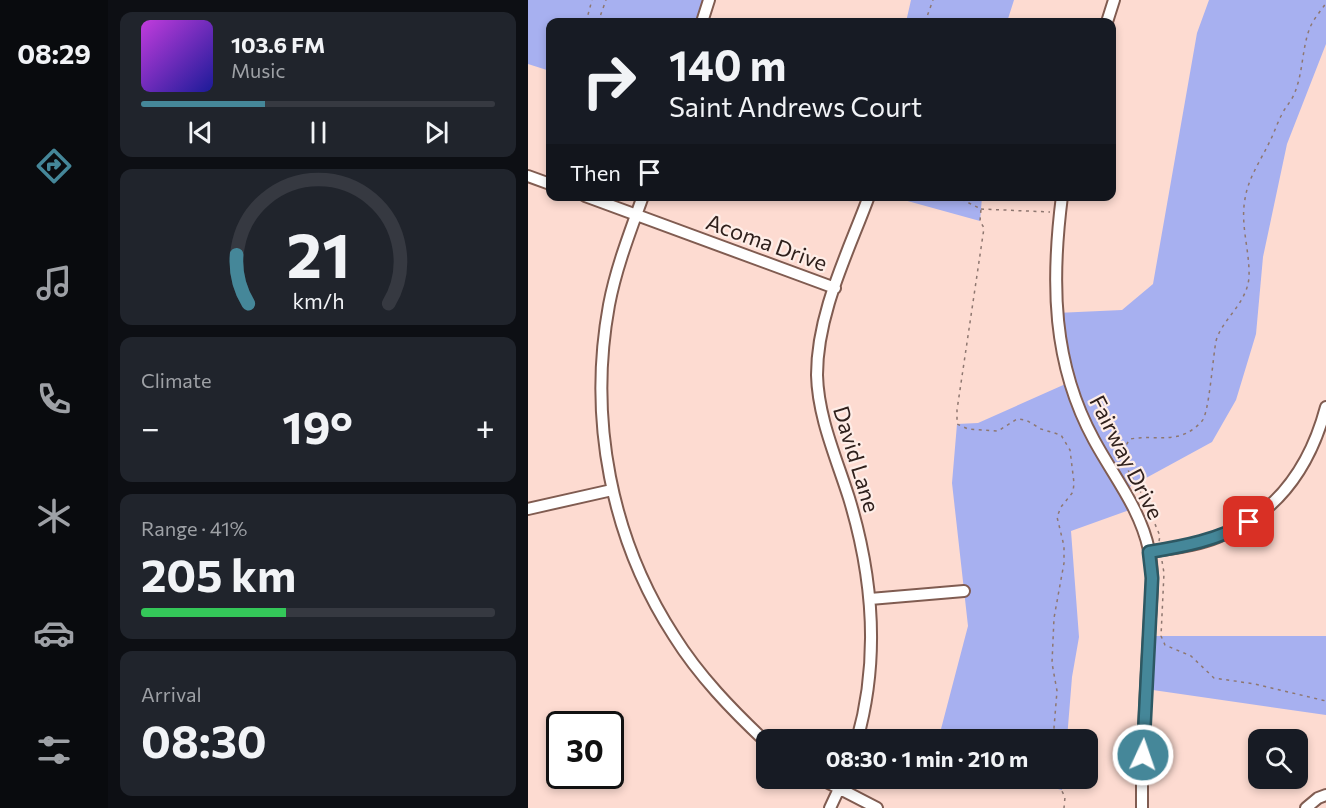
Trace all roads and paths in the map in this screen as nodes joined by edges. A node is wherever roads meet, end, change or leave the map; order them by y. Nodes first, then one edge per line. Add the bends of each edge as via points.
1 (592, 0) edge
2 (606, 0) edge
3 (709, 0) edge
4 (933, 0) edge
5 (1114, 0) edge
6 (1326, 3) edge
7 (587, 18) edge
8 (599, 18) edge
9 (703, 18) edge
10 (926, 18) edge
11 (1108, 18) edge
12 (528, 176) edge
13 (546, 183) edge
14 (598, 201) edge
15 (641, 201) edge
16 (867, 201) edge
17 (965, 201) edge
18 (1061, 201) edge
19 (981, 209) junction
20 (1060, 213) junction
21 (636, 215) junction
22 (835, 288) junction
23 (1326, 407) edge
24 (612, 490) junction
25 (528, 509) edge
26 (1159, 541) dead end
27 (1149, 552) junction
28 (1161, 559) dead end
29 (964, 591) dead end
30 (870, 599) junction
31 (1326, 701) edge
32 (860, 729) edge
33 (1054, 729) edge
34 (756, 732) edge
35 (1061, 789) edge
36 (839, 790) joint
37 (1326, 795) edge
38 (830, 808) edge
39 (877, 808) edge
40 (1064, 808) edge
41 (1142, 808) edge
42 (1306, 808) edge

1 - 7 path
2 - 8 path
3 - 9 street
4 - 10 path
5 - 11 street
6 - 26 path via 1309,28 1294,95 1254,172 1245,198 1249,276 1239,304 1217,338 1207,412 1202,421 1182,436 1169,440 1130,439 1125,445 1128,471 1144,498
12 - 13 street
14 - 21 street, Acoma Drive
15 - 21 street
16 - 22 street, David Lane
17 - 19 path
18 - 20 street, Fairway Drive
19 - 20 path
19 - 33 path via 984,228 957,424 968,429 998,431 1017,419 1026,420 1061,435 1070,450 1073,492 1057,517 1064,563 1054,618 1052,663 1057,692
20 - 27 street, Fairway Drive via 1056,313 1062,355 1085,422 1135,508
21 - 22 street, Acoma Drive
21 - 24 street via 609,302 603,351 602,415
22 - 30 street, David Lane via 819,345 818,388 824,423 859,531
23 - 27 street via 1303,466 1282,495 1261,514 1217,538
24 - 25 street
24 - 34 street via 632,555 674,637 713,688
27 - 41 street, Fairway Drive via 1152,578
28 - 31 path via 1161,636 1165,645 1191,656 1214,678
29 - 30 street
30 - 32 street, David Lane via 870,671
35 - 40 path
36 - 38 street
36 - 39 street
37 - 42 street

